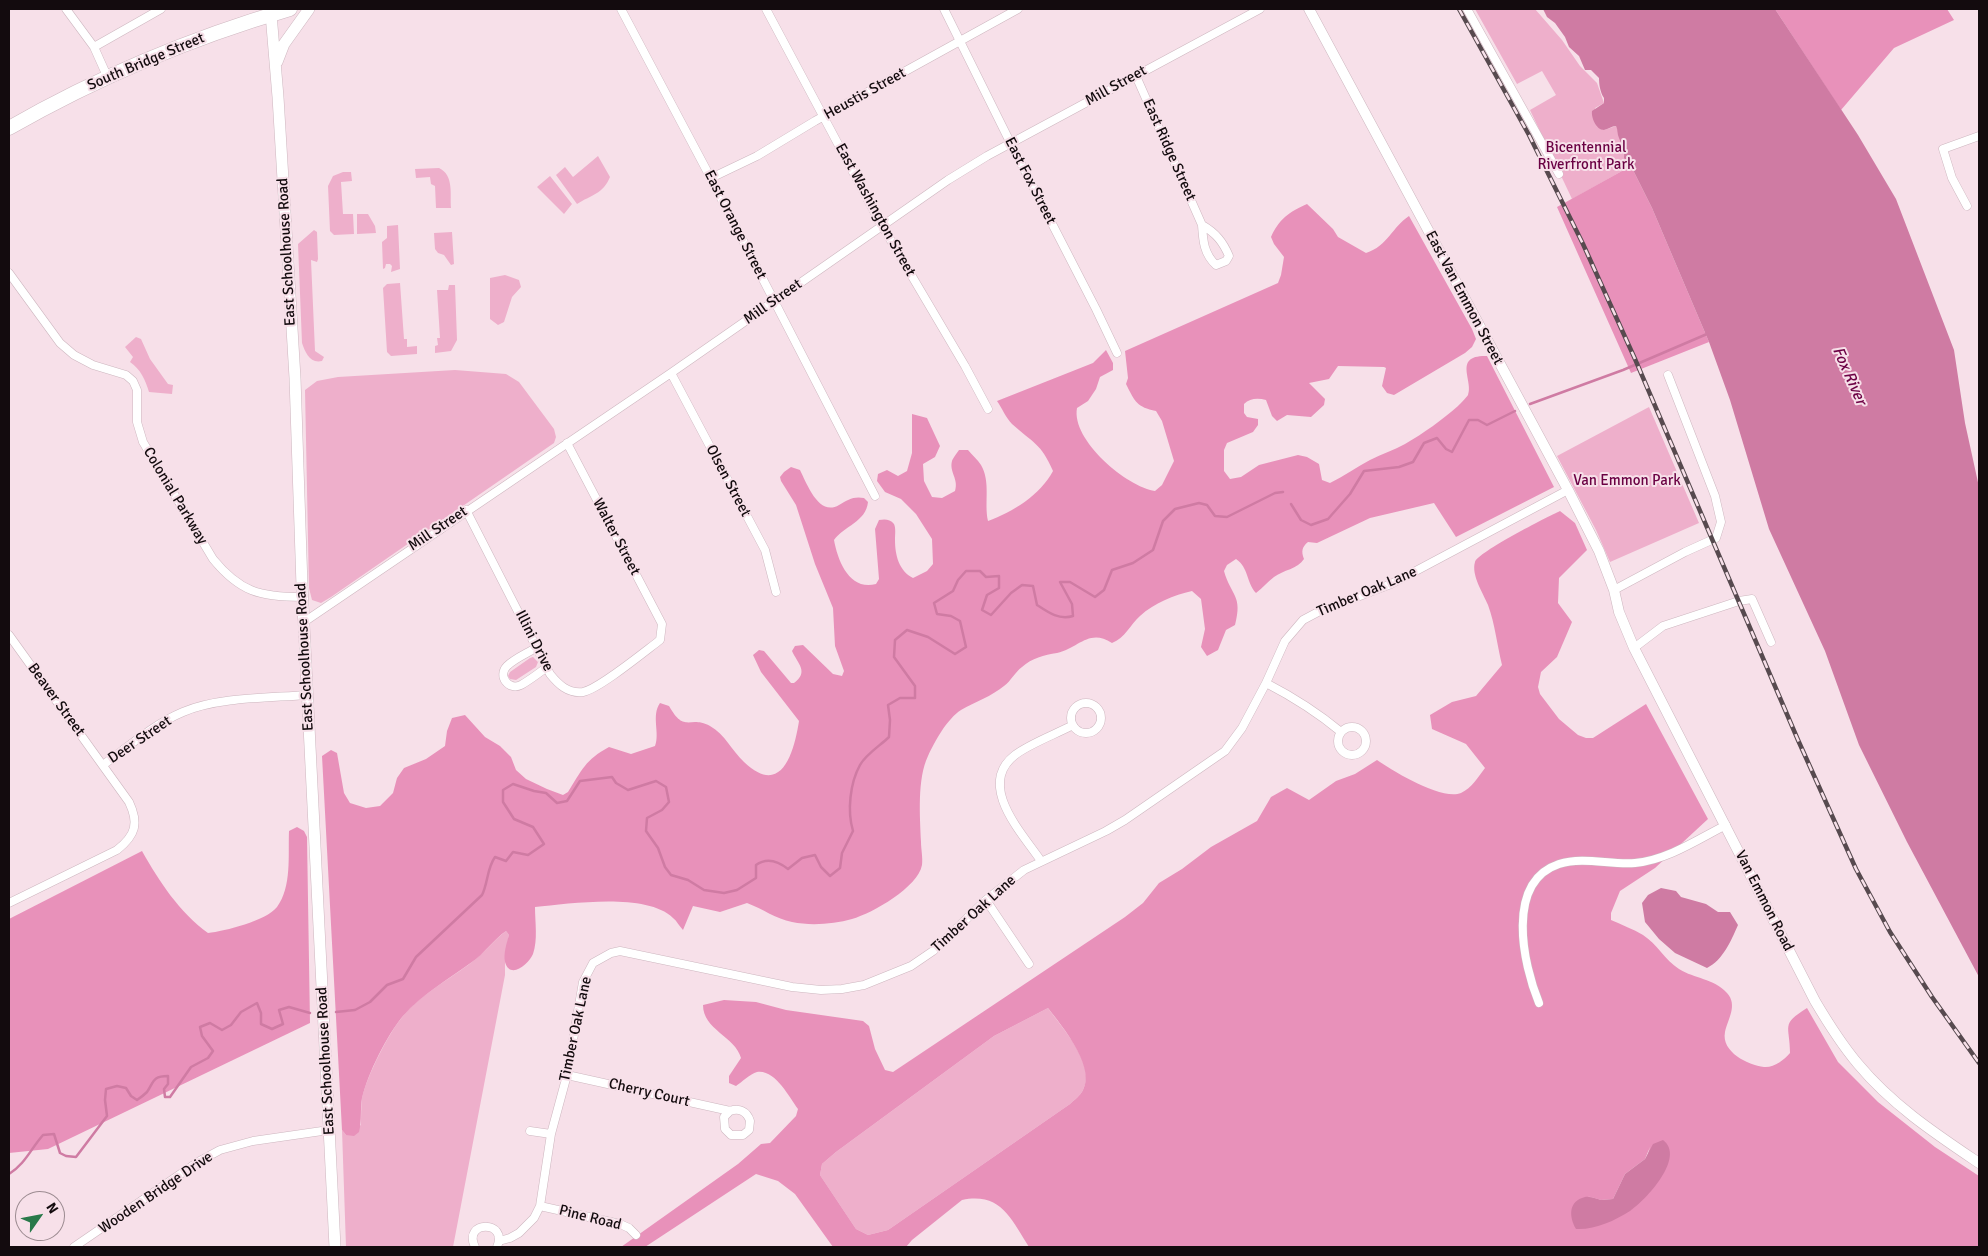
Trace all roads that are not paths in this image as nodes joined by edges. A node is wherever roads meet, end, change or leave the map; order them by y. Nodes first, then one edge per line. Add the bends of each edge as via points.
1 (66, 9) edge
2 (161, 9) edge
3 (290, 9) edge
4 (309, 9) edge
5 (621, 9) edge
6 (766, 9) edge
7 (944, 9) edge
8 (1018, 9) edge
9 (1260, 9) edge
10 (1309, 9) edge
11 (1467, 9) edge
12 (270, 14) junction
13 (961, 40) junction
14 (94, 47) junction
15 (276, 66) junction
16 (107, 76) junction
17 (1136, 76) junction
18 (823, 116) junction
19 (9, 128) edge
20 (1979, 136) edge
21 (1011, 144) junction
22 (1559, 174) dead end
23 (711, 178) junction
24 (1967, 206) dead end
25 (881, 225) junction
26 (1202, 225) junction
27 (9, 273) edge
28 (774, 302) junction
29 (1117, 353) dead end
30 (671, 373) junction
31 (1668, 375) dead end
32 (988, 409) dead end
33 (567, 443) junction
34 (1568, 490) junction
35 (875, 496) dead end
36 (466, 510) junction
37 (1614, 590) junction
38 (776, 592) dead end
39 (302, 597) junction
40 (304, 622) junction
41 (662, 632) joint
42 (9, 635) edge
43 (1771, 642) dead end
44 (537, 646) junction
45 (1634, 648) junction
46 (547, 668) junction
47 (1266, 683) junction
48 (307, 695) junction
49 (1073, 725) dead end
50 (1341, 732) dead end
51 (103, 765) junction
52 (1726, 825) junction
53 (1041, 861) junction
54 (986, 900) junction
55 (9, 903) edge
56 (1029, 964) dead end
57 (1539, 1003) dead end
58 (567, 1075) junction
59 (730, 1111) dead end
60 (329, 1130) junction
61 (530, 1131) dead end
62 (551, 1134) junction
63 (1979, 1163) edge
64 (540, 1206) junction
65 (636, 1235) dead end
66 (498, 1244) edge
67 (74, 1247) edge
68 (335, 1247) edge
69 (474, 1247) edge

1 - 14 street
2 - 14 street
3 - 12 highway, South Bridge Street
4 - 15 main road, East Schoolhouse Road via 284,44
5 - 23 street, East Orange Street
6 - 18 street, East Washington Street
7 - 13 street, East Fox Street
8 - 13 street, Heustis Street
9 - 17 street, Mill Street
10 - 34 street, East Van Emmon Street
11 - 22 street
12 - 15 main road, East Schoolhouse Road
12 - 16 highway, South Bridge Street via 199,38
13 - 18 street, Heustis Street
13 - 21 street, East Fox Street
14 - 16 street
15 - 39 main road, East Schoolhouse Road via 295,378
16 - 19 highway, South Bridge Street
17 - 21 street, Mill Street
17 - 26 street, East Ridge Street
18 - 23 street, Heustis Street via 757,156
18 - 25 street, East Washington Street
20 - 24 street via 1943,149 1952,178
21 - 25 street, Mill Street
21 - 29 street, East Fox Street
23 - 28 street, East Orange Street
25 - 28 street, Mill Street
25 - 32 street, East Washington Street
26 - 26 street, East Ridge Street via 1208,257 1216,265 1226,261 1229,256 1223,243
27 - 39 street, Colonial Parkway via 60,343 93,365 126,375 133,381 137,390 137,422 143,442 213,559 227,575 243,587 264,596
28 - 30 street, Mill Street
28 - 35 street, East Orange Street
30 - 33 street, Mill Street
30 - 38 street, Olsen Street via 765,550
31 - 37 street via 1715,496 1721,522 1716,538
33 - 36 street, Mill Street
33 - 41 street, Walter Street via 662,624
34 - 37 street, East Van Emmon Street via 1599,551
34 - 47 street, Timber Oak Lane via 1418,571 1303,620 1285,641
36 - 40 street, Mill Street
36 - 44 street, Illini Drive
37 - 45 street, Van Emmon Road
39 - 40 main road, East Schoolhouse Road
40 - 48 main road, East Schoolhouse Road
41 - 46 street, Illini Drive via 660,640 583,692 562,687
42 - 51 street, Beaver Street
43 - 45 street via 1752,599 1663,626
44 - 46 street, Illini Drive
44 - 46 street via 508,666 503,677 506,683 520,686
45 - 52 street, Van Emmon Road
47 - 50 street via 1300,701
47 - 53 street, Timber Oak Lane via 1236,739 1225,751 1125,820
48 - 51 street, Deer Street via 206,704 182,712
48 - 60 main road, East Schoolhouse Road
49 - 53 street via 1015,754 1004,766 998,786 1002,804
51 - 55 street, Deer Street via 135,815 134,829 128,841 118,850
52 - 57 street via 1660,857 1635,863 1577,860 1545,871 1532,884 1524,910 1523,947 1529,980
52 - 63 street, Van Emmon Road via 1815,1001 1844,1046 1869,1076 1903,1108
53 - 54 street, Timber Oak Lane via 1021,872
54 - 56 street
54 - 58 street, Timber Oak Lane via 933,951 911,966 864,985 842,989 792,987 632,953 611,953 593,964 583,982
58 - 59 street, Cherry Court
58 - 62 street, Timber Oak Lane
60 - 67 street, Wooden Bridge Drive via 253,1141 220,1150
60 - 68 main road, East Schoolhouse Road
61 - 62 street
62 - 64 street, Timber Oak Lane
64 - 65 street, Pine Road via 620,1224
64 - 66 street via 534,1218 519,1233
66 - 69 street via 498,1236 493,1229 485,1226 472,1237

